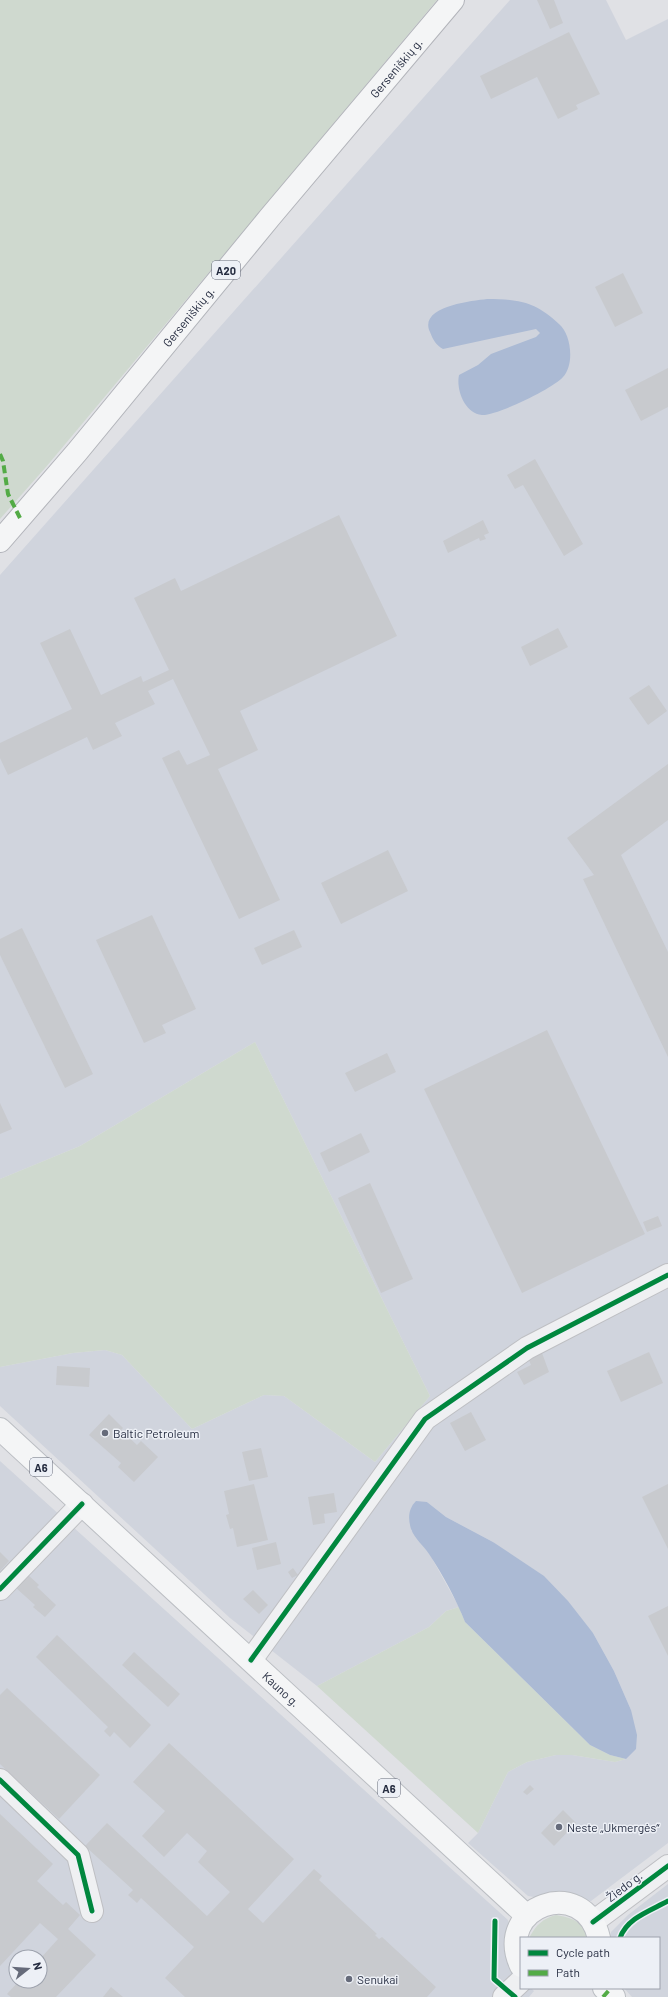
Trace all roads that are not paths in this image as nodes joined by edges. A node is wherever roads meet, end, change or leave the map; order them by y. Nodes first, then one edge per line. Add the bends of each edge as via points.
1 (453, 0) edge
2 (0, 541) edge
3 (668, 1275) edge
4 (0, 1429) edge
5 (82, 1504) junction
6 (0, 1589) edge
7 (251, 1660) junction
8 (0, 1780) edge
9 (668, 1866) edge
10 (92, 1911) dead end
11 (526, 1916) junction
12 (596, 1930) edge
13 (520, 1963) edge
14 (520, 1982) edge
15 (605, 1989) edge
16 (504, 1997) edge
17 (614, 1997) edge

1 - 2 main road, Gerseniškių g. / A20
3 - 7 street via 527,1348 425,1419
4 - 5 main road, Kauno g. / A6
5 - 6 street
5 - 7 main road, Kauno g. / A6
7 - 11 main road, Kauno g. / A6
8 - 10 street via 78,1855
9 - 12 street, Žiedo g.
11 - 12 main road via 542,1905 561,1903 580,1909
11 - 13 main road via 515,1941
14 - 16 street
15 - 17 main road

